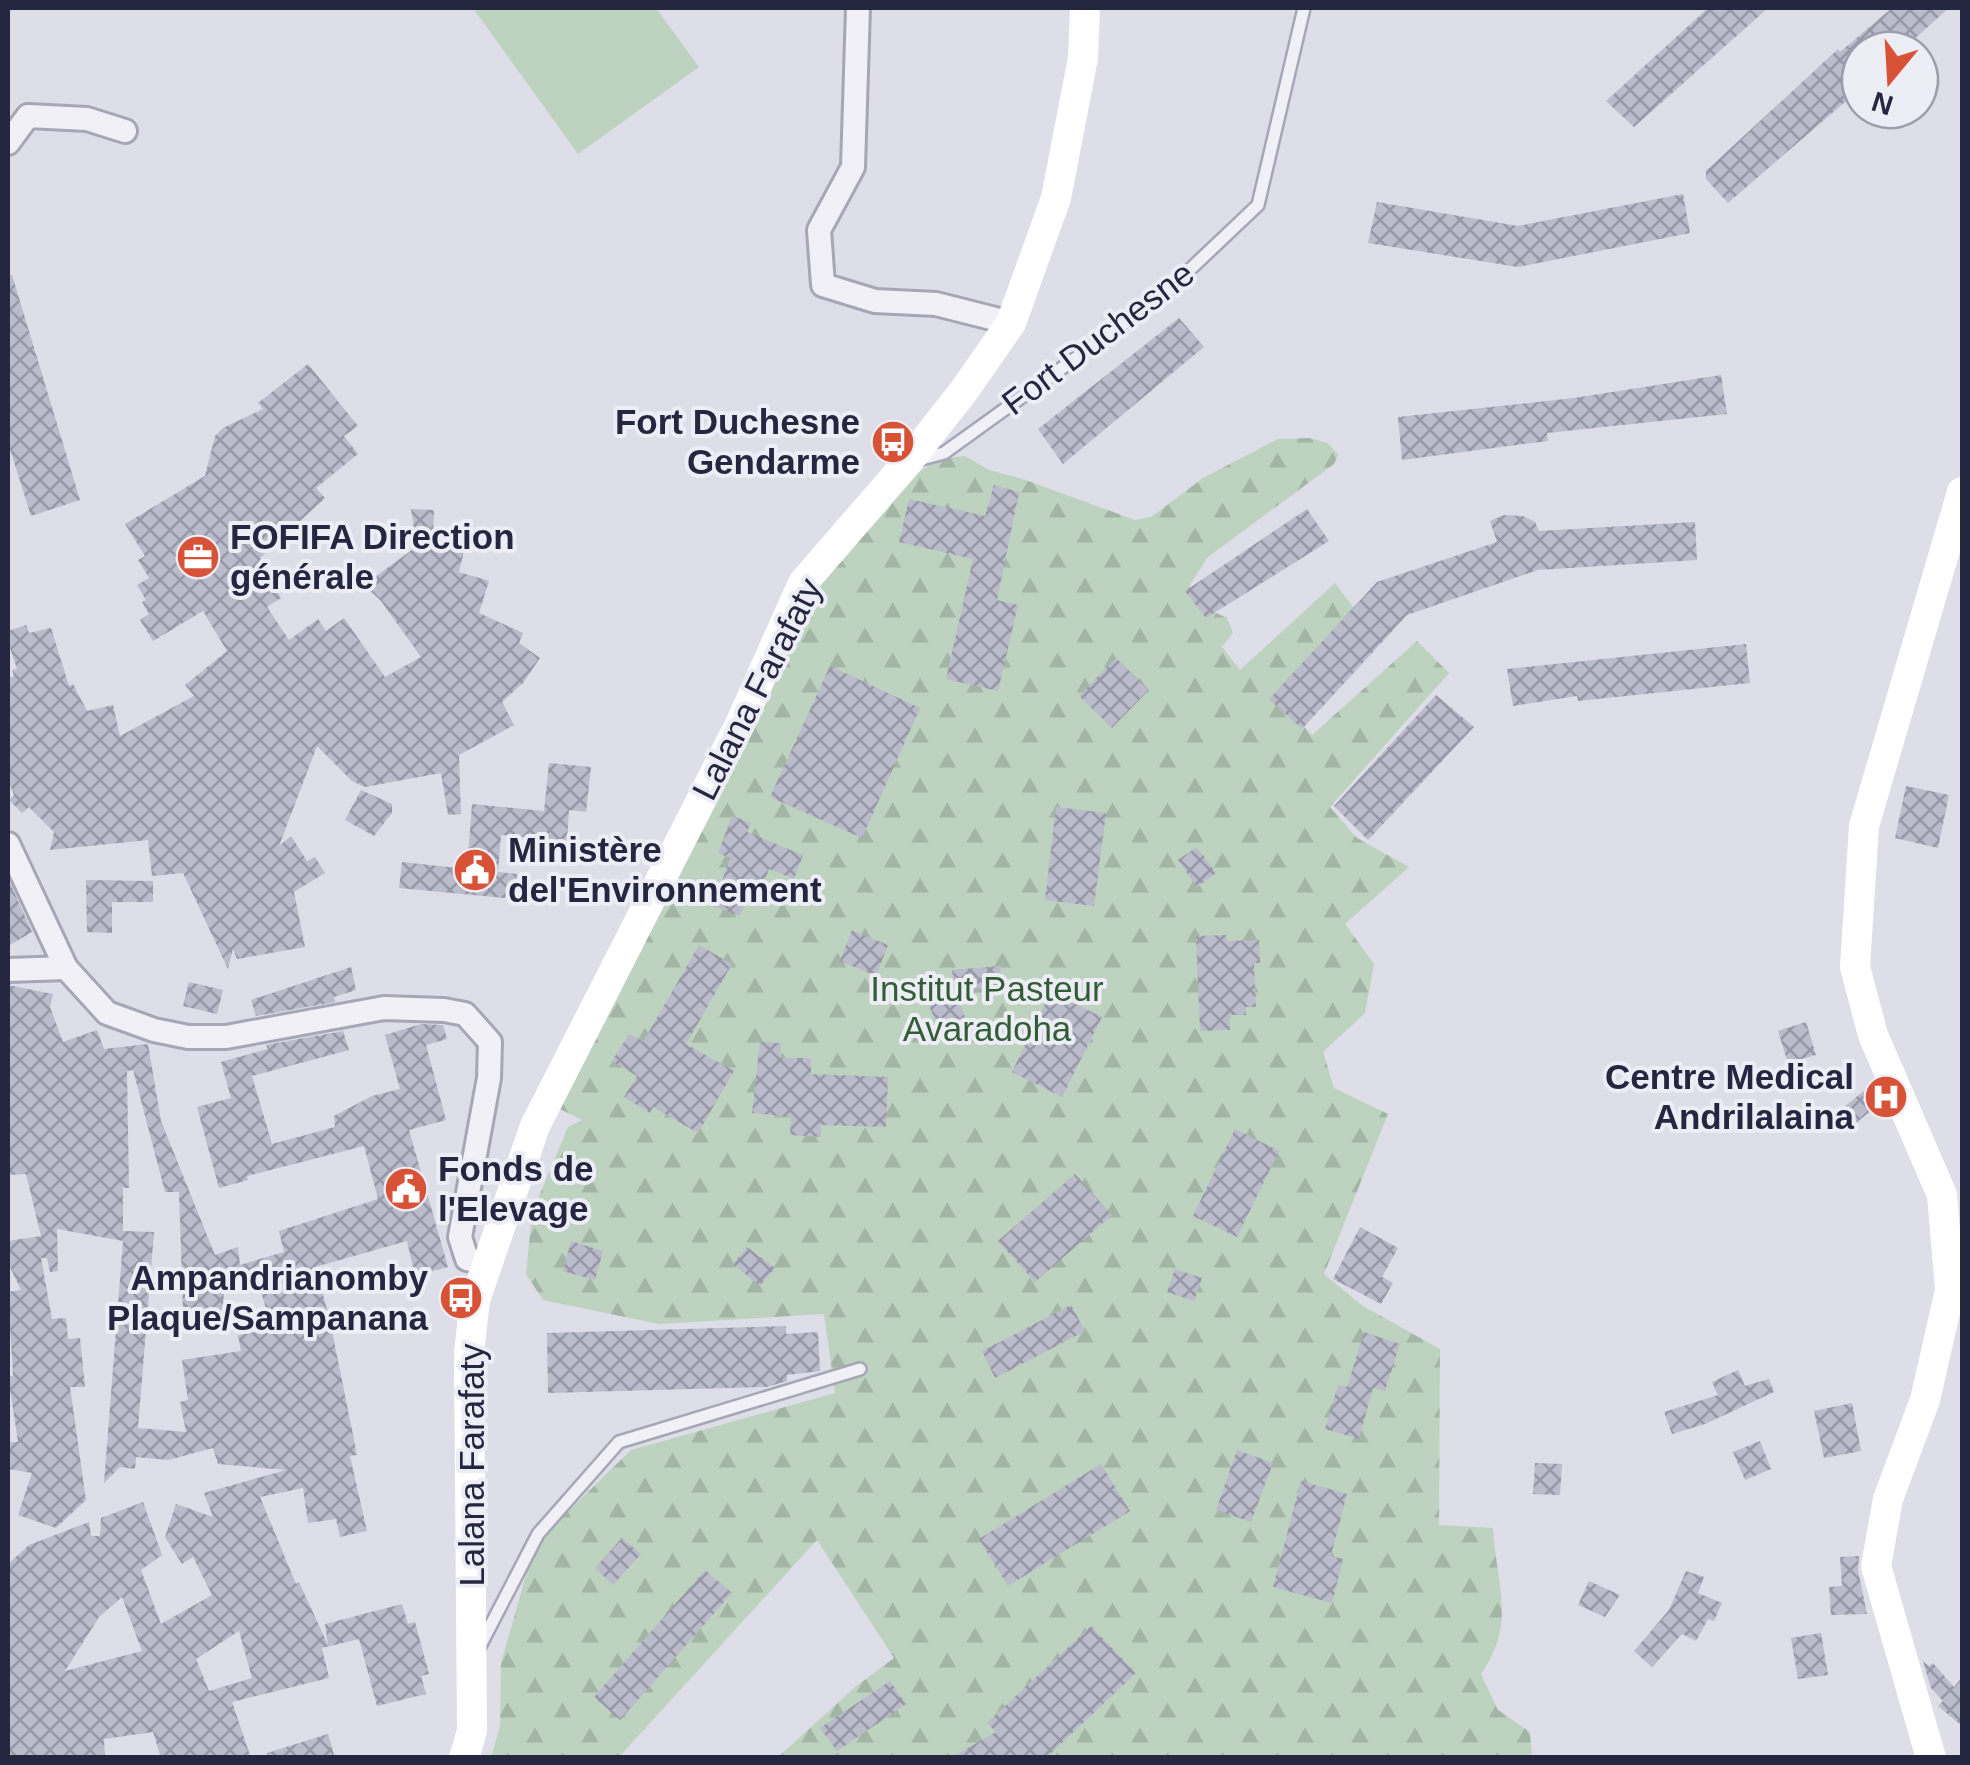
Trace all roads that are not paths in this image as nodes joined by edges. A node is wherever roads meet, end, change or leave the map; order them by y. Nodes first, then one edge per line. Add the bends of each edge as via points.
1 (858, 8) edge
2 (1084, 8) edge
3 (1304, 8) edge
4 (125, 131) dead end
5 (8, 143) edge
6 (1010, 323) junction
7 (907, 463) junction
8 (1962, 492) edge
9 (8, 844) edge
10 (66, 968) junction
11 (8, 970) edge
12 (487, 1264) junction
13 (860, 1370) dead end
14 (473, 1660) junction
15 (464, 1758) edge
16 (1931, 1758) edge

1 - 6 street via 853,167 819,230 823,284 875,302 936,304
2 - 6 main road, Lalana Farafaty via 1083,58 1056,198
3 - 7 lane, Fort Duchesne via 1258,205 1162,296 944,453
4 - 5 street via 87,119 28,116
6 - 7 main road, Lalana Farafaty
7 - 12 main road, Lalana Farafaty via 803,583 740,724 534,1126
8 - 16 main road via 1864,826 1855,966 1873,1034 1942,1195 1950,1290 1925,1400 1888,1500 1876,1566
9 - 10 street
10 - 11 street
10 - 12 street via 107,1013 188,1038 384,1008 465,1014 490,1042 490,1078 460,1237 467,1258
12 - 14 main road, Lalana Farafaty via 468,1353
13 - 14 lane via 619,1442 538,1534
14 - 15 main road, Lalana Farafaty via 472,1732

